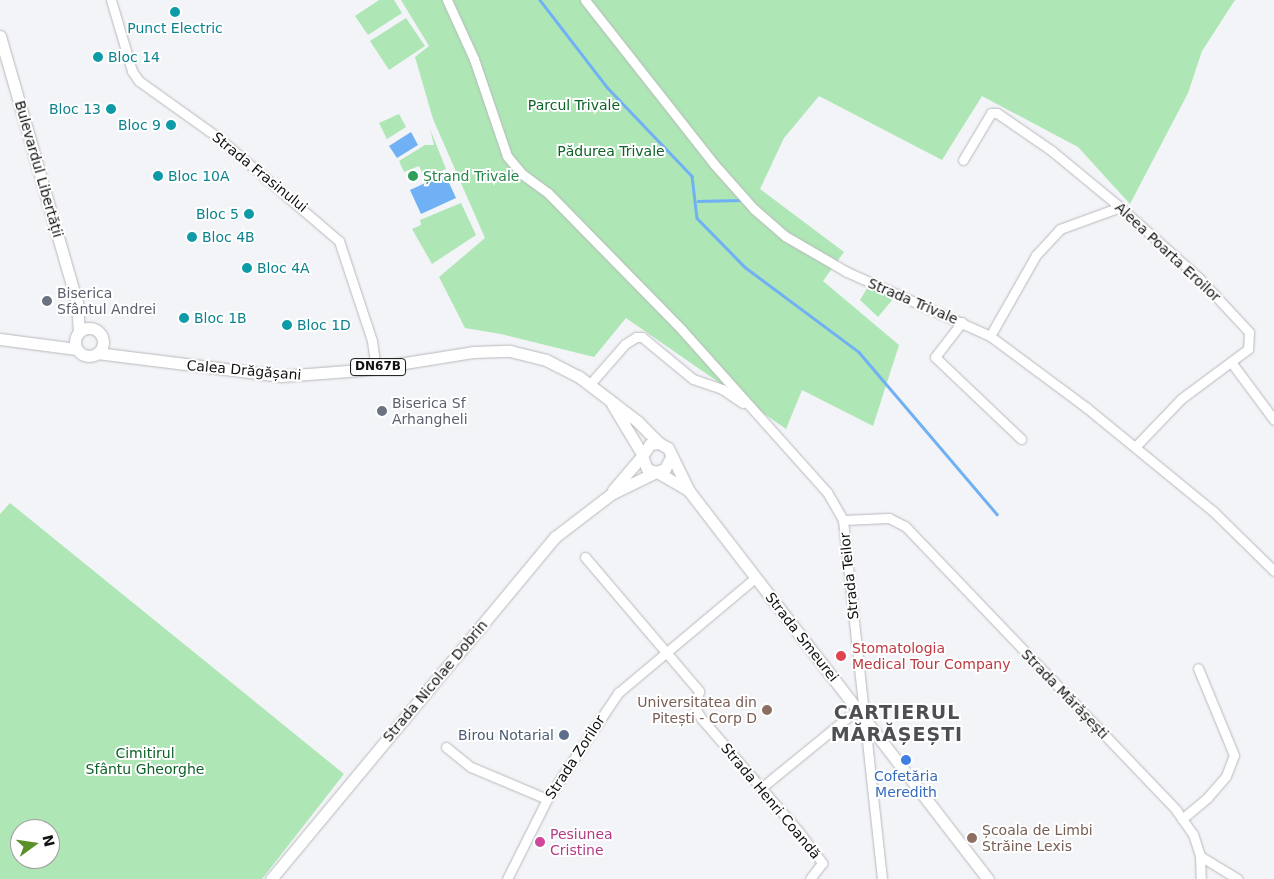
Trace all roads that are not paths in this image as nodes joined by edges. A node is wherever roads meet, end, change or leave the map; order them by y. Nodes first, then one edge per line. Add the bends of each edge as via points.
1 (111, 0) edge
2 (447, 0) edge
3 (585, 0) edge
4 (0, 36) edge
5 (963, 160) dead end
6 (1120, 207) junction
7 (78, 303) junction
8 (962, 322) junction
9 (92, 328) junction
10 (990, 336) junction
11 (0, 339) edge
12 (77, 339) junction
13 (103, 341) junction
14 (97, 353) junction
15 (135, 358) junction
16 (1231, 362) junction
17 (376, 368) junction
18 (590, 384) junction
19 (609, 398) junction
20 (756, 412) junction
21 (1274, 420) edge
22 (1021, 439) dead end
23 (659, 443) junction
24 (1135, 447) junction
25 (642, 455) junction
26 (671, 457) junction
27 (656, 472) junction
28 (689, 490) junction
29 (611, 494) junction
30 (843, 520) junction
31 (585, 557) dead end
32 (1274, 571) edge
33 (756, 577) junction
34 (665, 651) junction
35 (1198, 668) dead end
36 (858, 709) junction
37 (865, 719) junction
38 (446, 747) dead end
39 (761, 788) junction
40 (547, 799) junction
41 (1182, 818) junction
42 (1200, 856) junction
43 (271, 879) edge
44 (507, 879) edge
45 (810, 879) edge
46 (882, 879) edge
47 (988, 879) edge
48 (1201, 879) edge
49 (1238, 879) edge

1 - 17 street, Strada Frasinului via 132,71 139,81 228,146 339,241 369,332
2 - 20 street, Strada Teilor via 474,59 507,156 522,174 548,193
3 - 8 street, Strada Trivale via 714,164 754,209 785,236 847,272
4 - 7 main road, Bulevardul Libertății
5 - 6 street, Aleea Poarta Eroilor via 993,112 1052,151
6 - 10 street via 1060,229 1036,255
6 - 16 street, Aleea Poarta Eroilor via 1199,278 1249,332 1248,349
7 - 9 main road, Bulevardul Libertății
7 - 12 main road, Bulevardul Libertății
8 - 10 street, Strada Trivale
8 - 22 street via 935,357
9 - 12 main road
9 - 13 main road
10 - 24 street, Strada Trivale
11 - 12 main road via 42,345
12 - 14 main road via 84,355
13 - 14 main road
13 - 15 main road, Calea Drăgășani
14 - 15 main road, Calea Drăgășani
15 - 17 main road, Calea Drăgășani / DN67B via 282,376
16 - 21 street
16 - 24 street, Aleea Poarta Eroilor via 1181,399
17 - 18 main road, Calea Drăgășani / DN67B via 473,352 510,351 546,360
18 - 19 main road, Calea Drăgășani / DN67B
18 - 20 street via 625,344 636,337 642,338 693,379 722,388
19 - 23 main road, Calea Drăgășani
19 - 25 main road, Calea Drăgășani
20 - 30 street, Strada Teilor via 827,492
23 - 25 main road via 650,444
23 - 26 main road via 668,448
24 - 32 street, Strada Trivale via 1214,512
25 - 27 main road via 644,465
25 - 29 main road, Strada Nicolae Dobrin
26 - 27 main road via 669,466
26 - 28 main road, Strada Smeurei
27 - 28 main road, Strada Smeurei
27 - 29 main road, Strada Nicolae Dobrin
28 - 33 main road, Strada Smeurei
29 - 43 main road, Strada Nicolae Dobrin via 555,537
30 - 37 street, Strada Teilor
30 - 41 street, Strada Mărășești via 890,518 906,526
31 - 34 street
33 - 34 street, Strada Zorilor
33 - 36 main road, Strada Smeurei
34 - 39 street, Strada Henri Coandă via 699,691 695,708 700,718
34 - 40 street, Strada Zorilor via 614,698
35 - 41 street via 1234,755 1226,776 1207,798
36 - 37 main road, Strada Smeurei
36 - 39 street
37 - 46 street, Strada Teilor
37 - 47 main road, Strada Smeurei
38 - 40 street via 472,767
39 - 45 street, Strada Henri Coandă via 822,863
40 - 44 street, Strada Zorilor
41 - 42 street, Strada Mărășești via 1193,834
42 - 48 street, Strada Mărășești
42 - 49 street

